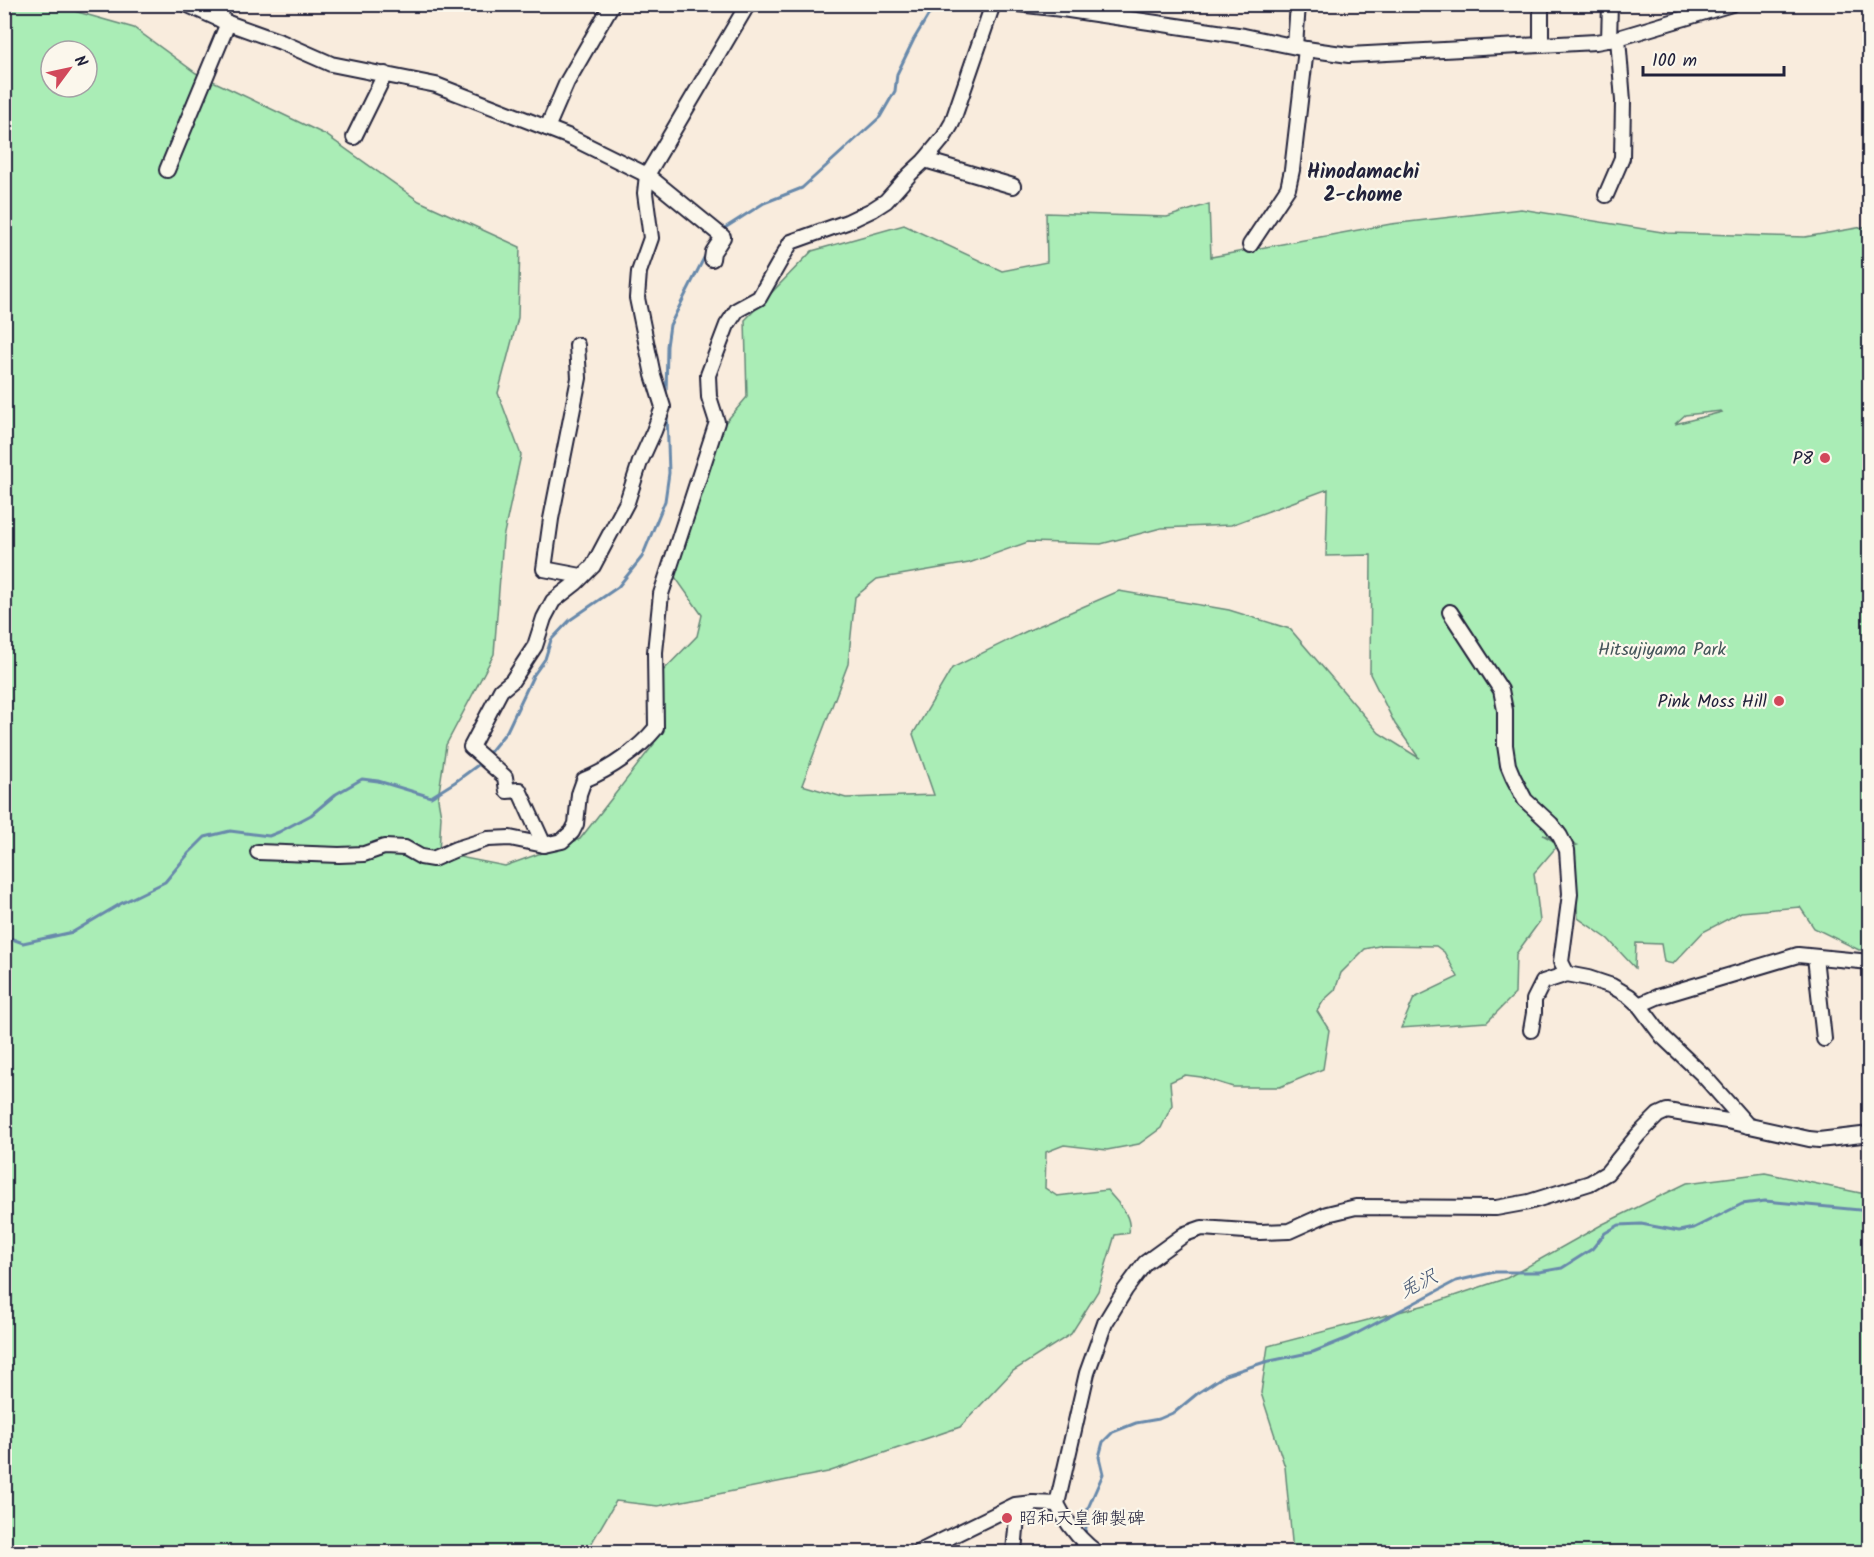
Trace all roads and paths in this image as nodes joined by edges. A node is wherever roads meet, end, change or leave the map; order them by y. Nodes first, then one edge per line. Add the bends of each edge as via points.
1 (186, 4) edge
2 (222, 4) edge
3 (612, 4) edge
4 (748, 4) edge
5 (993, 4) edge
6 (1018, 4) edge
7 (1298, 4) edge
8 (1541, 4) edge
9 (1610, 4) edge
10 (1732, 4) edge
11 (1066, 7) edge
12 (225, 21) junction
13 (1614, 39) junction
14 (1542, 45) junction
15 (1300, 48) junction
16 (385, 74) junction
17 (547, 129) junction
18 (354, 137) dead end
19 (925, 160) junction
20 (167, 170) dead end
21 (646, 175) junction
22 (1013, 186) dead end
23 (1606, 195) dead end
24 (1250, 245) dead end
25 (712, 259) dead end
26 (576, 345) dead end
27 (581, 576) junction
28 (1450, 612) dead end
29 (544, 845) junction
30 (258, 852) dead end
31 (1815, 957) junction
32 (1869, 962) edge
33 (1567, 974) junction
34 (1639, 1005) junction
35 (1531, 1030) dead end
36 (1824, 1039) dead end
37 (1748, 1126) junction
38 (1869, 1134) edge
39 (1033, 1503) junction
40 (1057, 1504) junction
41 (919, 1552) edge
42 (1014, 1552) edge
43 (1096, 1552) edge

1 - 12 street
2 - 12 street
3 - 17 street via 567,82
4 - 21 street
5 - 19 street via 952,123
6 - 11 street
7 - 15 street
8 - 14 street
9 - 13 street
10 - 13 street
11 - 15 street
12 - 16 street via 331,64
12 - 20 street
13 - 14 street
13 - 23 street via 1623,101 1622,158
14 - 15 street via 1349,55
15 - 24 street via 1288,188
16 - 17 street via 436,85
16 - 18 street
17 - 21 street
19 - 22 street
19 - 29 street via 886,201 872,210 791,242 759,298 737,310 727,325 708,375 717,422 661,594 655,652 656,728 602,772 584,780 573,832 562,841
21 - 25 street via 723,237 712,252
21 - 27 street via 651,238 639,272 637,298 663,407 627,502 593,566
26 - 27 street via 579,378 554,498 544,570
27 - 29 street via 553,601 535,646 512,681 501,690 471,747 505,777 507,790 519,790
28 - 33 street via 1501,690 1505,745 1513,777 1525,800 1551,824 1567,850 1570,894 1561,962
29 - 30 street via 510,838 488,839 433,859 405,848 384,847 364,854 339,855
31 - 32 street
31 - 34 street via 1798,956 1759,966
31 - 36 street
33 - 34 street via 1612,986
33 - 35 street via 1543,982 1534,1000
34 - 37 street via 1663,1037
37 - 38 street via 1819,1140
37 - 40 street via 1667,1111 1650,1123 1607,1173 1529,1202 1496,1208 1356,1207 1327,1214 1289,1231 1202,1228 1185,1234 1145,1263 1105,1323 1087,1373
39 - 40 street
39 - 41 street via 1015,1505
39 - 42 street via 1017,1517
40 - 43 street via 1067,1524

